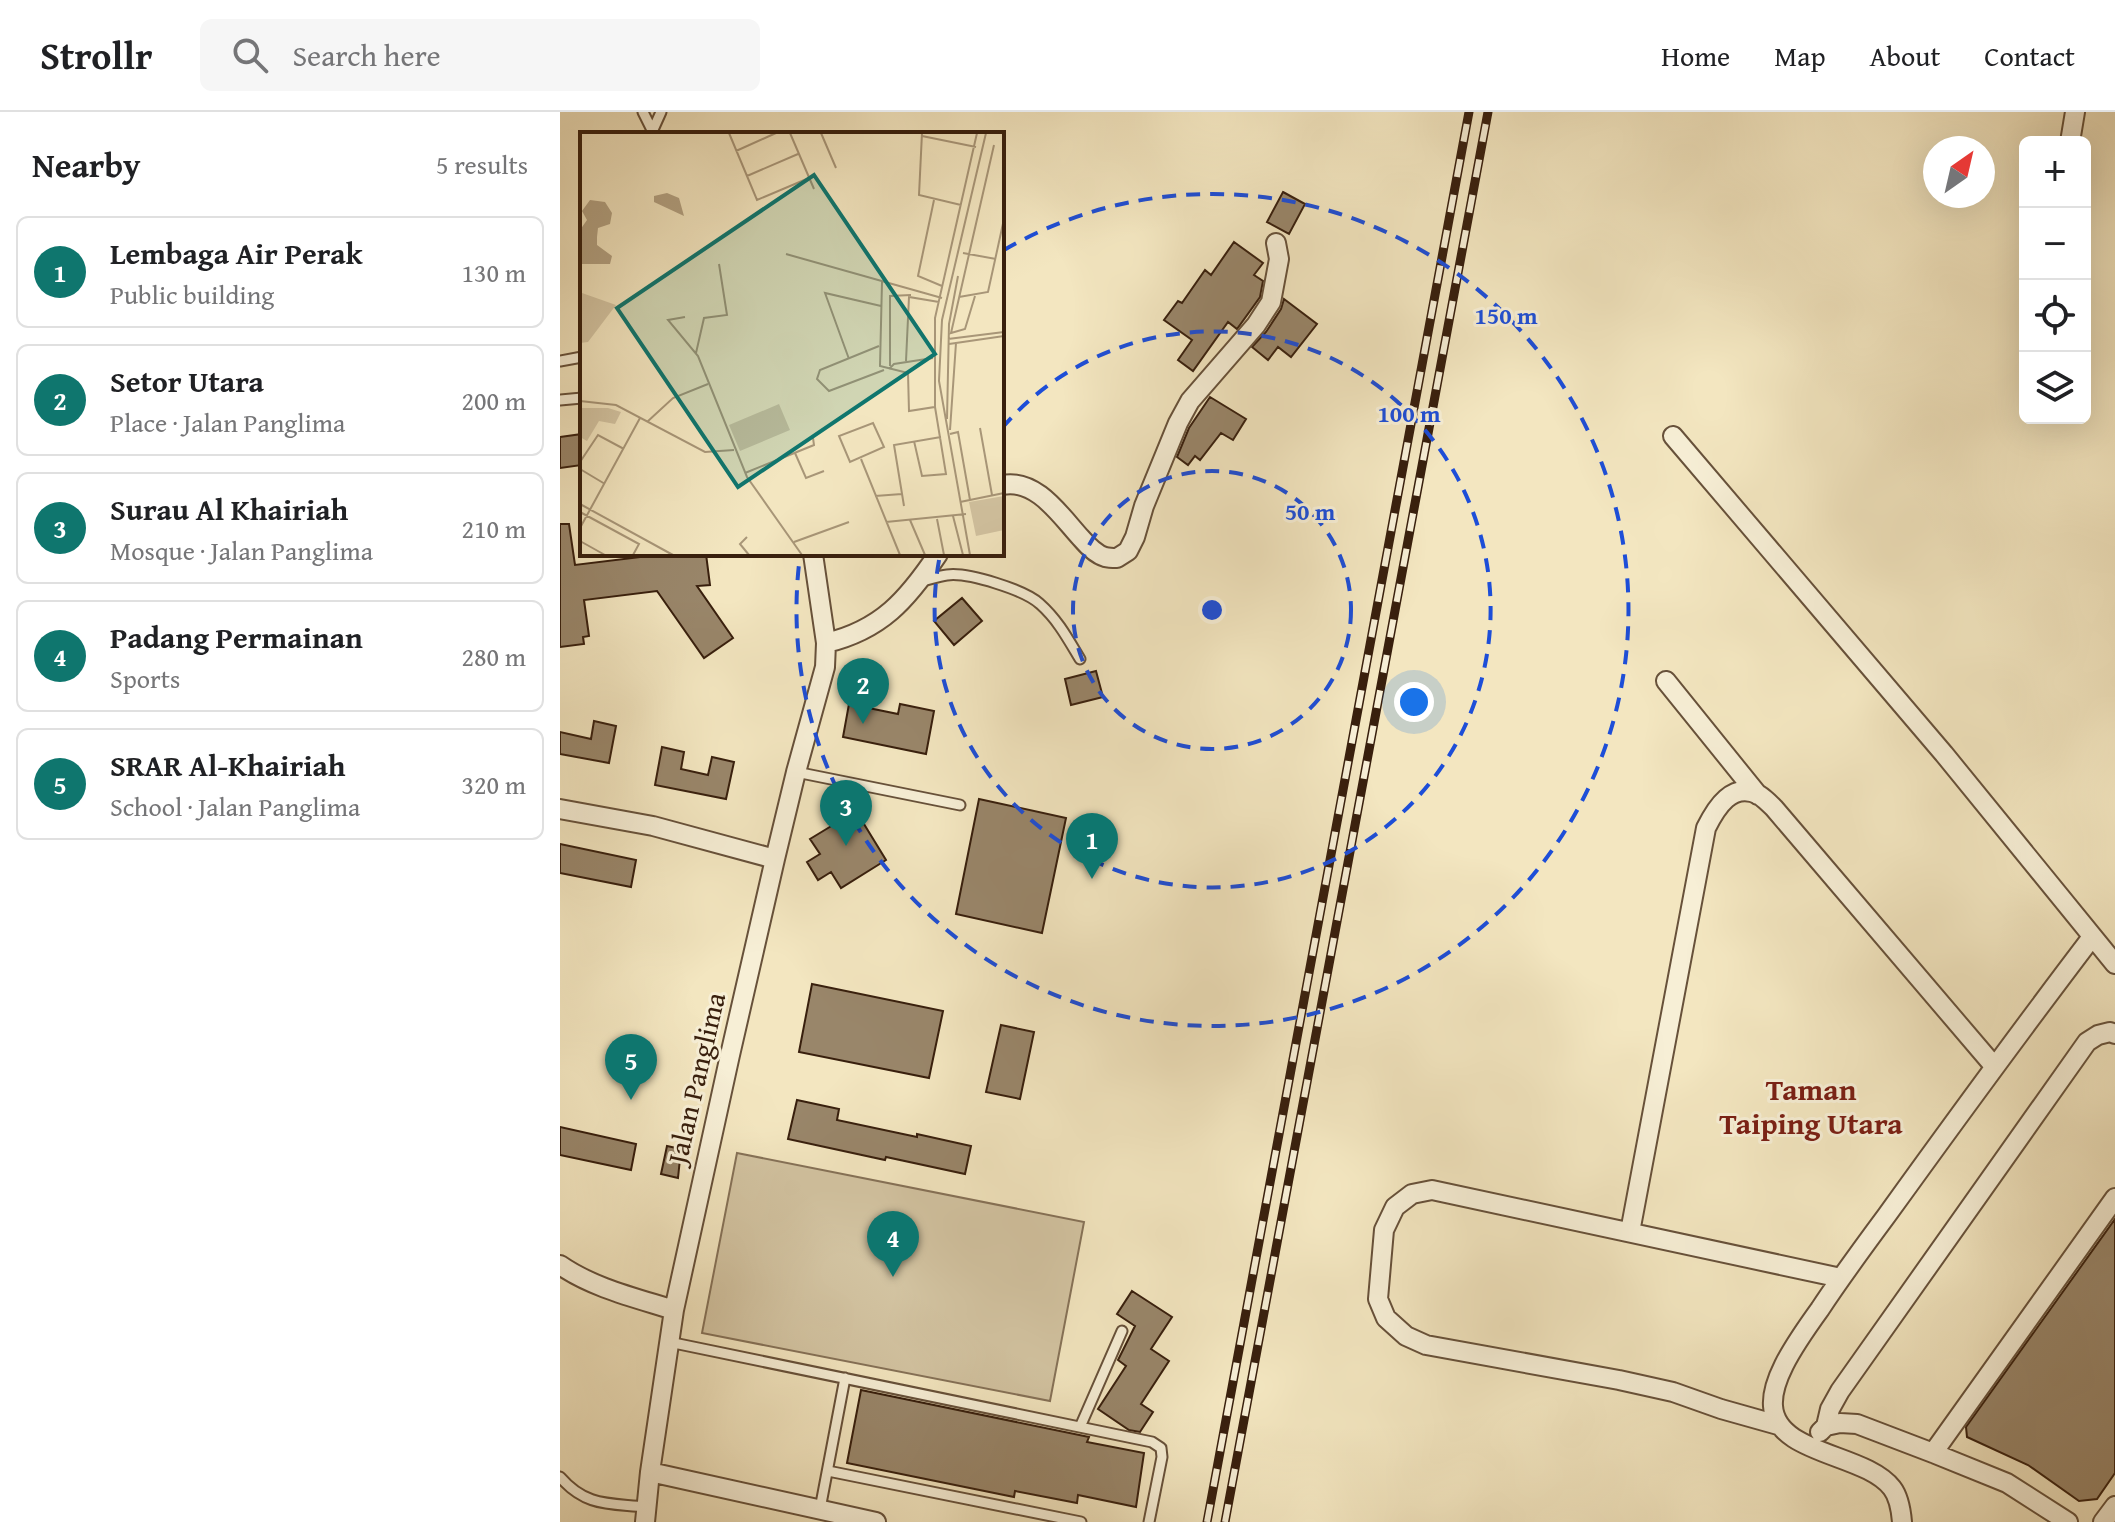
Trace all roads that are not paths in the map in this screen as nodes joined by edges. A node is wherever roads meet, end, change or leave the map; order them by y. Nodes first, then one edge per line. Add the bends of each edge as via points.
1 (643, 112) edge
2 (661, 112) edge
3 (2075, 112) edge
4 (653, 132) edge
5 (653, 132) edge
6 (2071, 136) edge
7 (1276, 243) dead end
8 (580, 357) edge
9 (560, 361) edge
10 (580, 398) edge
11 (560, 400) edge
12 (1673, 436) dead end
13 (1004, 485) edge
14 (813, 556) edge
15 (937, 556) edge
16 (920, 582) junction
17 (826, 643) junction
18 (1080, 659) dead end
19 (1666, 681) dead end
20 (796, 772) junction
21 (1758, 795) junction
22 (960, 805) dead end
23 (560, 809) edge
24 (775, 859) junction
25 (2092, 937) junction
26 (2115, 964) edge
27 (2115, 1034) edge
28 (1994, 1066) junction
29 (2115, 1198) edge
30 (1630, 1232) junction
31 (560, 1265) edge
32 (1841, 1278) junction
33 (674, 1310) junction
34 (1122, 1331) dead end
35 (669, 1342) junction
36 (845, 1378) junction
37 (1778, 1425) junction
38 (1826, 1426) junction
39 (1080, 1427) junction
40 (1807, 1445) junction
41 (1933, 1453) junction
42 (828, 1471) junction
43 (650, 1472) junction
44 (560, 1477) edge
45 (2115, 1506) edge
46 (820, 1509) junction
47 (645, 1514) edge
48 (876, 1522) edge
49 (1081, 1522) edge
50 (1149, 1522) edge
51 (1902, 1522) edge
52 (2068, 1522) edge
53 (2103, 1522) edge

1 - 4 lane
2 - 5 lane
3 - 6 street
7 - 13 street via 1279,259 1271,302 1190,401 1128,551 1117,558 1103,557 1031,488
8 - 9 lane
10 - 11 lane
12 - 25 street
14 - 17 street, Jalan Panglima
15 - 16 street
16 - 17 street via 867,628
16 - 18 lane via 949,574 1017,590 1038,602 1061,626
17 - 20 street, Jalan Panglima via 825,667
19 - 21 street
20 - 22 lane
20 - 24 street, Jalan Panglima
21 - 28 street
21 - 30 street via 1741,791 1726,797 1706,828
23 - 24 street via 653,826
24 - 33 street, Jalan Panglima
25 - 26 street
25 - 28 street
27 - 38 street via 2087,1042 1840,1391
28 - 32 street
29 - 41 street
30 - 32 street
30 - 37 street via 1432,1190 1412,1194 1395,1207 1384,1230 1378,1299 1386,1318 1426,1345 1673,1392
31 - 33 street
32 - 37 street via 1783,1367 1773,1406
33 - 35 street, Jalan Panglima
34 - 39 lane
35 - 36 lane
35 - 43 street, Jalan Panglima
36 - 39 lane
36 - 42 lane
37 - 40 street
38 - 40 street
38 - 41 street via 1857,1424
39 - 50 lane via 1161,1448
40 - 51 street via 1881,1476 1894,1490
41 - 52 street via 2007,1483
42 - 46 lane
42 - 49 lane
43 - 46 street
43 - 47 street, Jalan Panglima
44 - 47 lane via 592,1501
45 - 53 street
46 - 48 street

